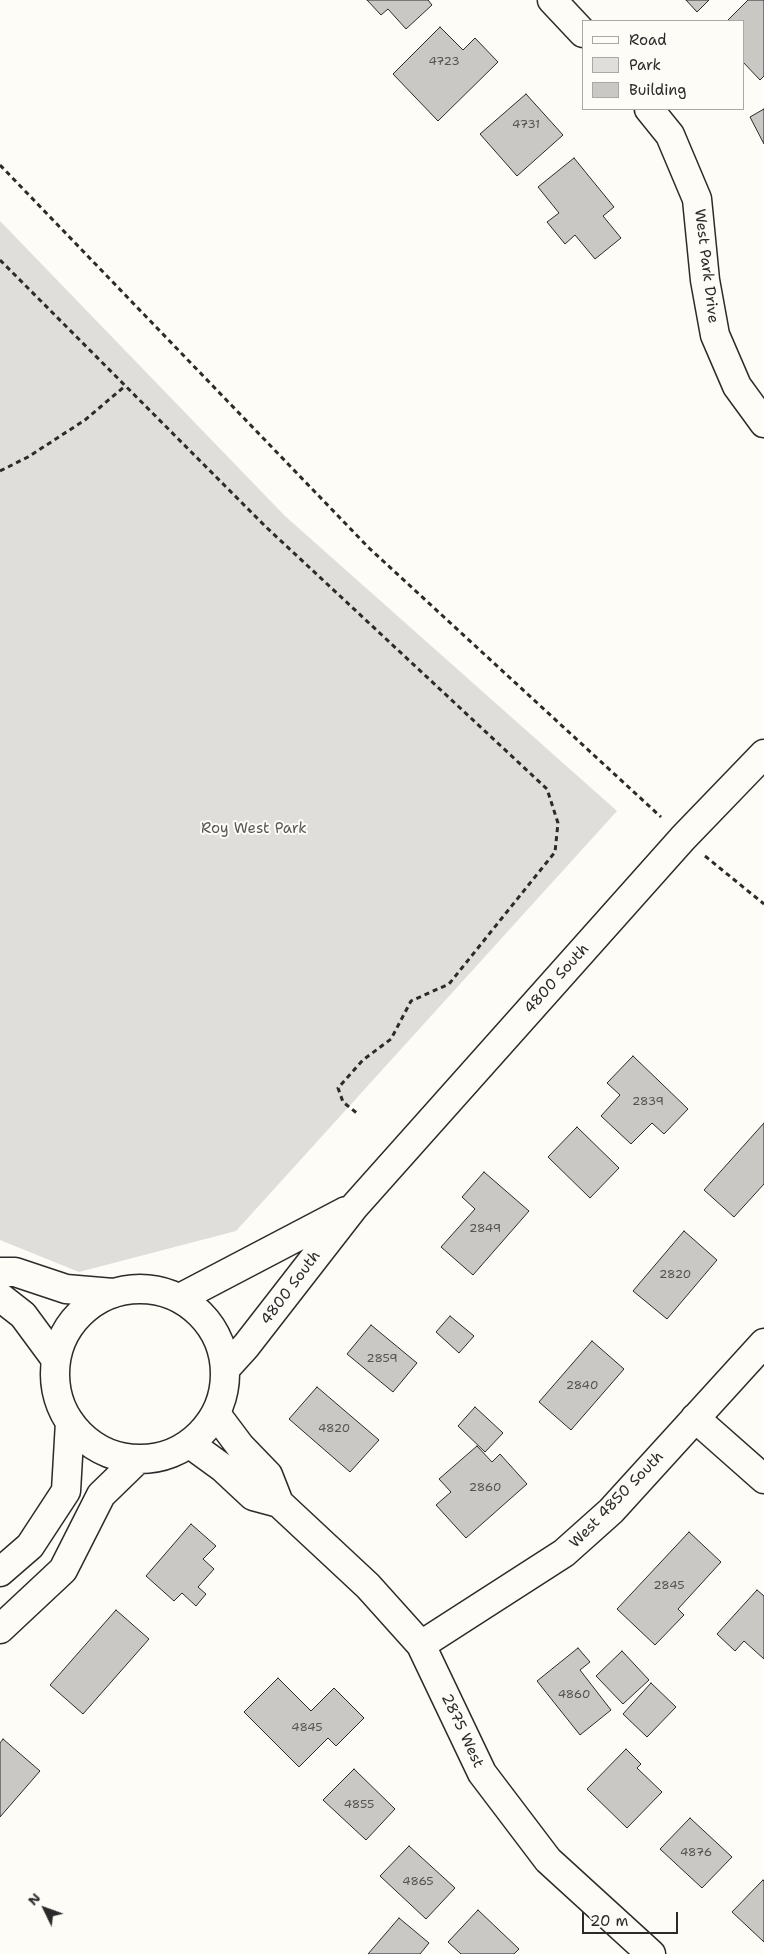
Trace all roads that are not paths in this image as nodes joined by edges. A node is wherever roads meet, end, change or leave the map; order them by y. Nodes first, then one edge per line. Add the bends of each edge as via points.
1 (552, 0) edge
2 (582, 32) edge
3 (650, 110) edge
4 (764, 423) edge
5 (764, 754) edge
6 (354, 1207) junction
7 (0, 1272) edge
8 (113, 1293) junction
9 (0, 1297) edge
10 (180, 1298) junction
11 (764, 1343) edge
12 (54, 1357) junction
13 (226, 1368) junction
14 (216, 1414) junction
15 (695, 1418) junction
16 (70, 1422) junction
17 (190, 1444) junction
18 (136, 1460) junction
19 (764, 1479) edge
20 (279, 1502) junction
21 (0, 1572) edge
22 (0, 1629) edge
23 (421, 1645) junction
24 (651, 1954) edge

1 - 2 main road
3 - 4 main road, West Park Drive via 670,135 697,199 705,280 715,336 737,386
5 - 6 main road, 4800 South via 683,838
6 - 10 main road, 4800 South
6 - 13 main road, 4800 South
7 - 8 main road via 16,1272 66,1289
8 - 10 main road via 136,1288 158,1290
8 - 12 main road via 88,1306 69,1326
9 - 12 main road via 23,1314
10 - 13 main road via 203,1315 219,1340
11 - 15 main road, West 4850 South
12 - 16 main road via 59,1401
13 - 14 main road via 224,1392
14 - 17 main road
14 - 20 main road, 2875 West via 268,1475
15 - 19 main road
15 - 23 main road, West 4850 South via 610,1510 564,1554
16 - 18 main road via 88,1442 110,1454
16 - 21 main road via 66,1491 30,1546
17 - 18 main road via 156,1458
17 - 20 main road via 253,1496
18 - 22 main road via 101,1495 63,1570
20 - 23 main road, 2875 West via 368,1586
23 - 24 main road, 2875 West via 482,1773 548,1860

